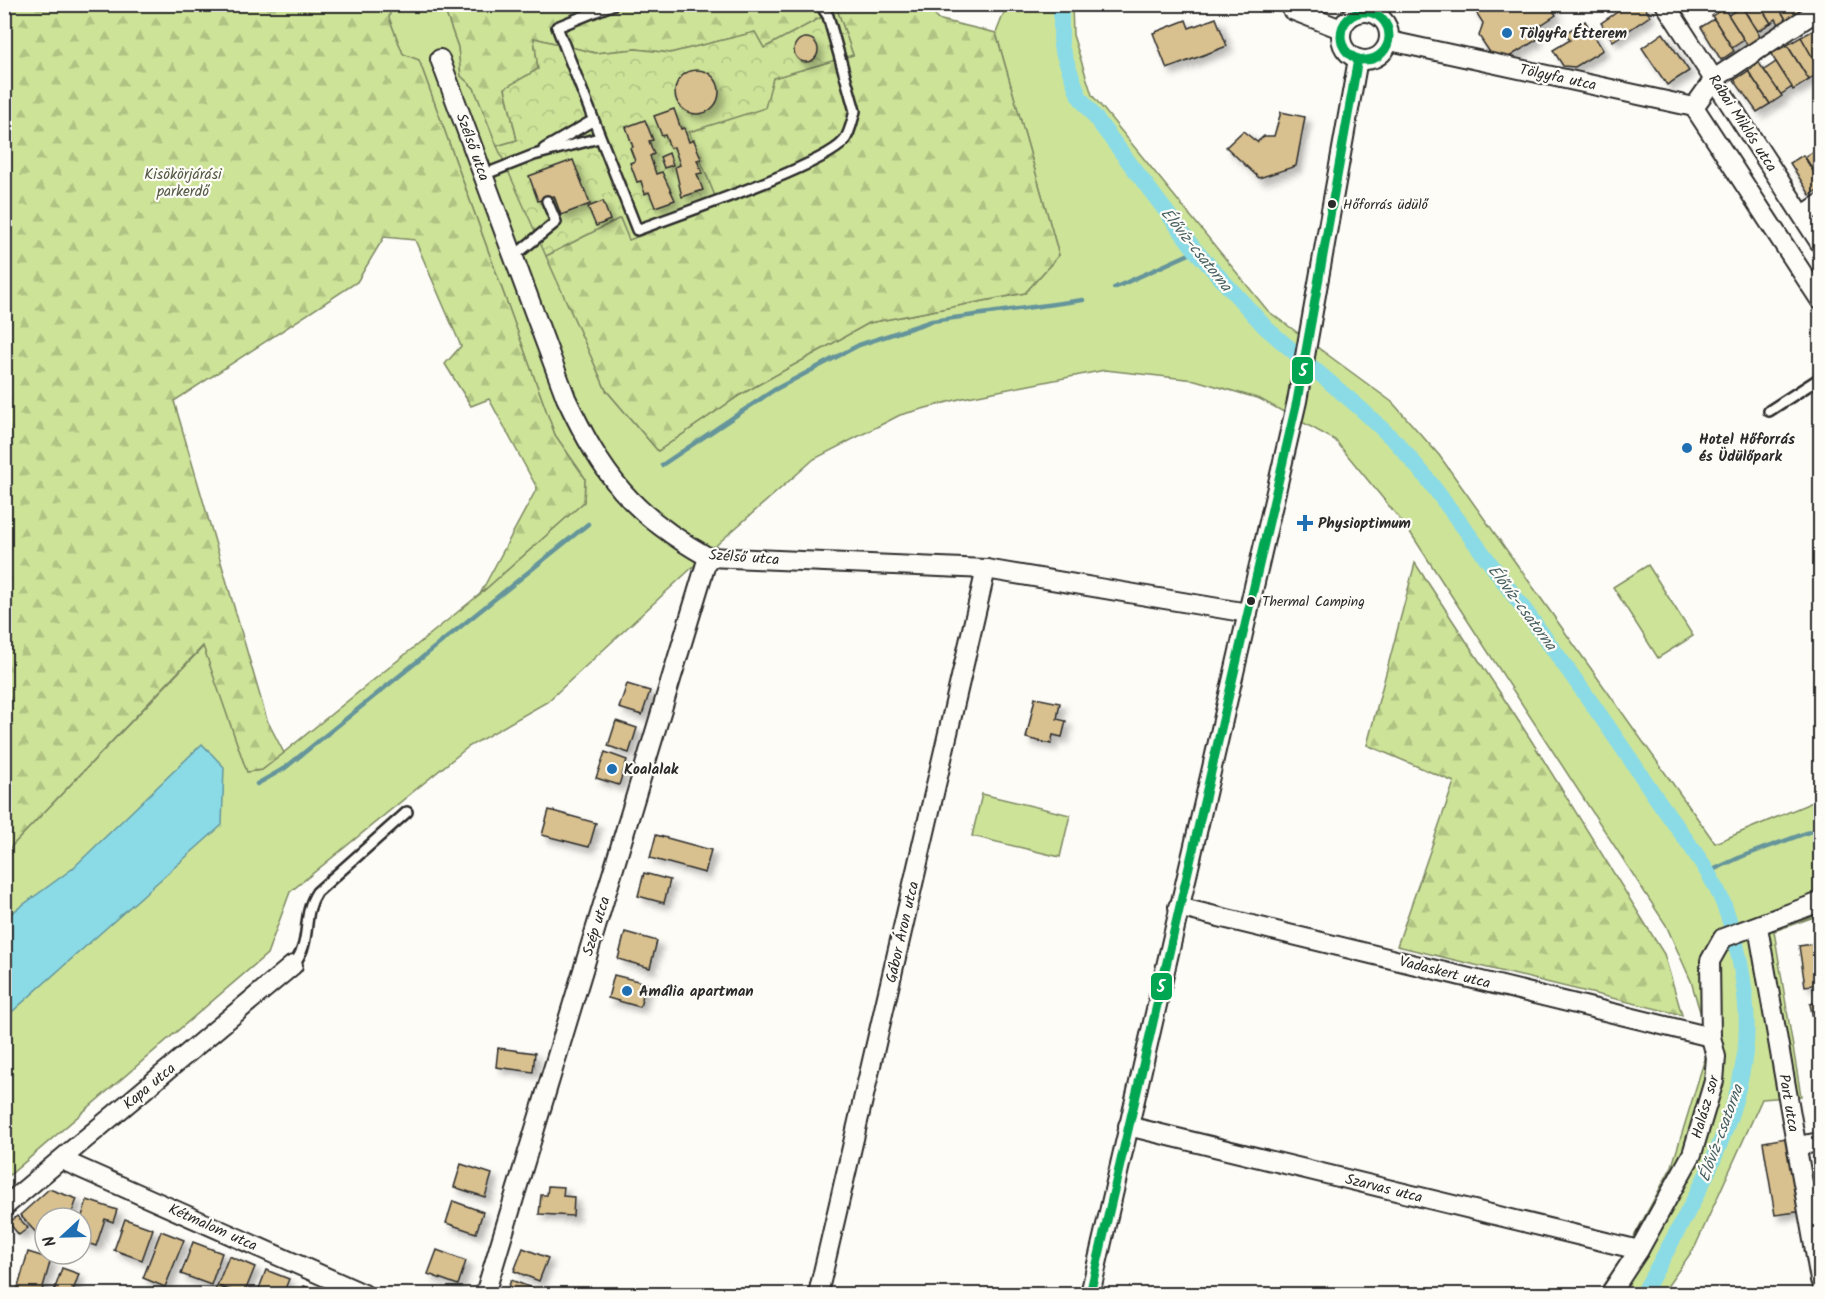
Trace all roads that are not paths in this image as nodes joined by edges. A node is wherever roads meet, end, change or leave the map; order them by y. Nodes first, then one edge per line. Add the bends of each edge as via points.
1 (614, 4) edge
2 (820, 4) edge
3 (1665, 4) edge
4 (1371, 8) edge
5 (1821, 9) edge
6 (1292, 10) dead end
7 (1341, 29) junction
8 (1390, 41) junction
9 (440, 59) dead end
10 (1358, 59) junction
11 (1714, 79) junction
12 (1694, 106) junction
13 (592, 120) junction
14 (599, 138) junction
15 (534, 155) junction
16 (483, 175) junction
17 (547, 201) dead end
18 (1821, 204) edge
19 (1803, 215) junction
20 (1821, 243) edge
21 (513, 257) junction
22 (1821, 300) edge
23 (1821, 378) edge
24 (1769, 411) dead end
25 (708, 557) junction
26 (986, 569) junction
27 (1248, 613) junction
28 (407, 812) dead end
29 (1821, 902) edge
30 (1178, 907) junction
31 (1750, 929) junction
32 (292, 965) joint
33 (1711, 1037) junction
34 (1128, 1125) junction
35 (1821, 1142) edge
36 (1797, 1146) junction
37 (62, 1160) junction
38 (4, 1207) edge
39 (1640, 1250) junction
40 (1821, 1280) edge
41 (364, 1294) edge
42 (485, 1294) edge
43 (818, 1294) edge
44 (1090, 1294) edge
45 (1610, 1294) edge

1 - 13 lane via 557,27
2 - 14 lane via 828,16 855,111 852,127 833,151 637,230
3 - 11 street, Rábai Miklós utca
4 - 7 street via 1347,18
4 - 8 street via 1387,23
5 - 11 street
6 - 7 street
7 - 10 street via 1346,51
8 - 10 street via 1378,57
8 - 12 street, Tölgyfa utca
9 - 16 street, Szélső utca
10 - 27 street via 1300,386
11 - 12 street
11 - 19 street, Rábai Miklós utca
12 - 22 street
13 - 14 lane
13 - 15 lane
14 - 15 lane
15 - 16 lane
16 - 21 street, Szélső utca
17 - 21 lane via 556,222
18 - 19 street
19 - 20 street, Rábai Miklós utca
21 - 25 street, Szélső utca via 566,398 589,447 628,500 656,525
23 - 24 lane
25 - 26 street, Szélső utca
25 - 42 street, Szép utca
26 - 27 street, Szélső utca
26 - 43 street, Gábor Áron utca
27 - 30 street
28 - 32 lane via 317,892 308,906 303,952
29 - 31 street, Halász sor
30 - 33 street, Vadaskert utca
30 - 34 street
31 - 33 street, Halász sor via 1723,938 1710,961
31 - 36 street, Part utca
32 - 37 street, Kapa utca
33 - 39 street, Halász sor via 1716,1057 1714,1081 1692,1154
34 - 39 street, Szarvas utca
34 - 44 street
35 - 36 street
36 - 40 street, Part utca
37 - 38 street, Kapa utca
37 - 41 street, Kétmalom utca
39 - 45 street, Halász sor

